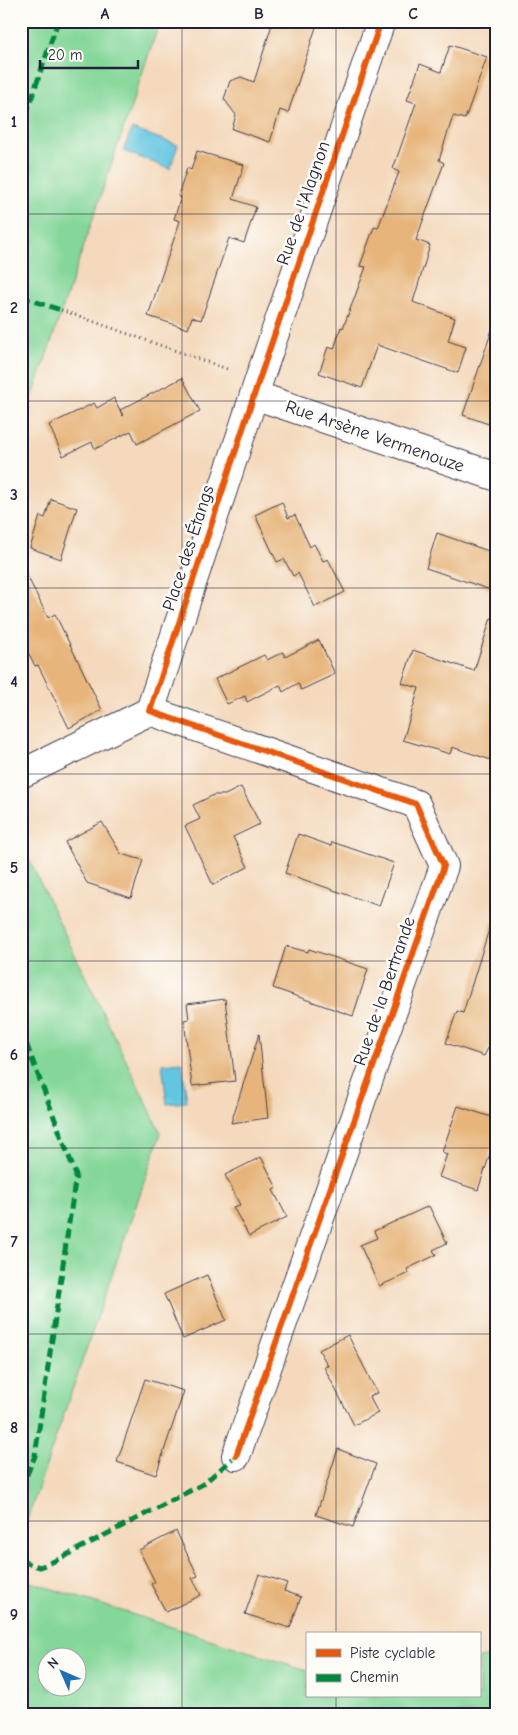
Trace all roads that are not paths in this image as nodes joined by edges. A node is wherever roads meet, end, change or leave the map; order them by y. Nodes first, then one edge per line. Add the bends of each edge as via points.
1 (381, 21) edge
2 (257, 387) junction
3 (497, 477) edge
4 (150, 711) junction
5 (21, 774) edge
6 (236, 1456) dead end

1 - 2 street, Rue de l'Alagnon
2 - 3 street, Rue Arsène Vermenouze
2 - 4 street, Place des Étangs
4 - 5 street
4 - 6 street, Rue de la Bertrande via 416,804 444,866

